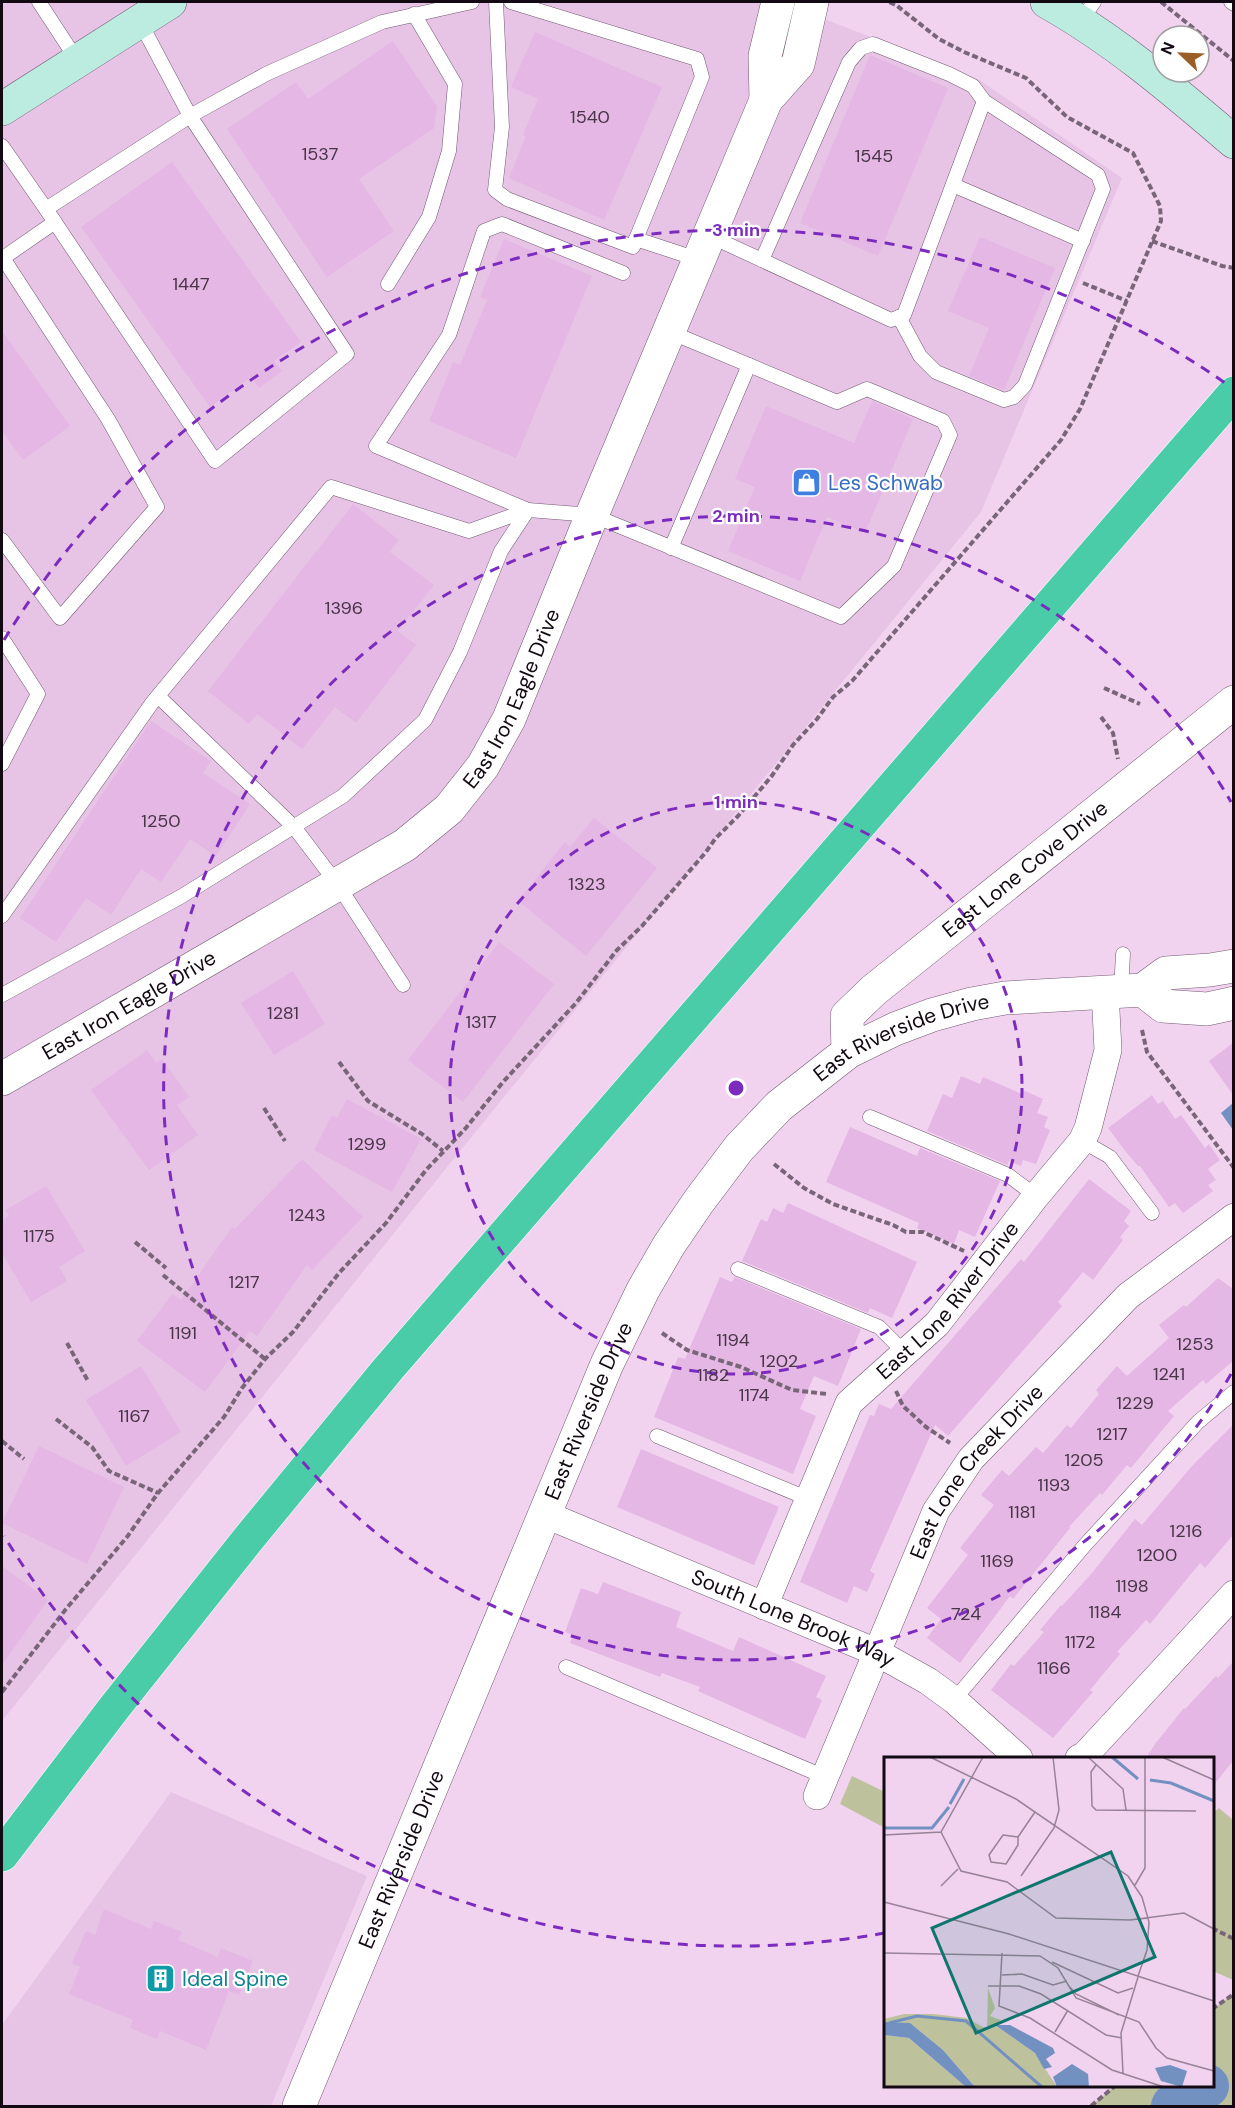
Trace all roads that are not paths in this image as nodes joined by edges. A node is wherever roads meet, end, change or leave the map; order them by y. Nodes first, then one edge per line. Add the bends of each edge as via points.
1 (39, 2) edge
2 (170, 2) edge
3 (472, 2) edge
4 (496, 2) edge
5 (511, 2) edge
6 (778, 2) edge
7 (812, 2) edge
8 (1047, 2) edge
9 (1087, 12) edge
10 (414, 14) junction
11 (139, 20) junction
12 (77, 60) junction
13 (766, 100) junction
14 (984, 101) junction
15 (2, 109) edge
16 (190, 116) junction
17 (1233, 142) edge
18 (2, 146) edge
19 (953, 185) junction
20 (46, 209) junction
21 (55, 222) junction
22 (636, 239) junction
23 (1083, 241) junction
24 (705, 248) junction
25 (2, 259) edge
26 (762, 260) junction
27 (623, 273) dead end
28 (388, 284) dead end
29 (899, 317) junction
30 (670, 332) junction
31 (748, 365) junction
32 (1233, 393) edge
33 (528, 510) junction
34 (592, 515) junction
35 (2, 540) edge
36 (671, 548) junction
37 (2, 638) edge
38 (158, 696) junction
39 (1233, 702) edge
40 (2, 764) edge
41 (294, 827) junction
42 (338, 885) junction
43 (2, 916) edge
44 (1123, 954) dead end
45 (1233, 966) edge
46 (403, 985) dead end
47 (1123, 991) junction
48 (2, 995) edge
49 (1233, 1003) edge
50 (848, 1052) junction
51 (5, 1071) edge
52 (870, 1117) dead end
53 (1082, 1141) junction
54 (1036, 1196) junction
55 (1152, 1213) dead end
56 (1233, 1217) edge
57 (738, 1269) dead end
58 (904, 1353) junction
59 (1233, 1392) edge
60 (657, 1436) dead end
61 (809, 1498) junction
62 (544, 1515) junction
63 (1233, 1594) edge
64 (764, 1606) junction
65 (876, 1652) junction
66 (566, 1667) dead end
67 (954, 1700) junction
68 (1017, 1757) edge
69 (1081, 1757) edge
70 (821, 1786) joint
71 (2, 1855) edge
72 (299, 2106) edge

1 - 12 lane
2 - 11 main road
3 - 10 lane
4 - 22 lane via 502,128 495,190 507,199 633,247
5 - 22 lane via 697,59 702,77
6 - 13 street, East Iron Eagle Drive via 765,56
7 - 13 street, East Iron Eagle Drive via 798,64
8 - 9 main road
9 - 17 main road via 1129,55
10 - 16 lane via 382,22 266,74
10 - 28 lane via 455,84 449,151 429,217
11 - 12 main road
11 - 16 lane
12 - 15 main road
13 - 24 street, East Iron Eagle Drive
14 - 19 lane
14 - 23 lane via 1098,175 1103,189
14 - 26 lane via 973,86 949,75 873,44 861,48 849,62
16 - 20 lane
16 - 21 lane via 347,354 215,461
18 - 20 lane
19 - 23 lane
19 - 29 lane via 904,315
20 - 21 lane
21 - 25 lane
22 - 24 lane
23 - 29 lane via 1025,385 1014,398 1004,400 936,372 920,356
24 - 26 lane
24 - 30 street, East Iron Eagle Drive
25 - 35 lane via 108,419 157,507 60,618
26 - 29 lane via 891,320
27 - 33 lane via 502,224 484,231 449,335 376,446
30 - 31 lane
30 - 34 street, East Iron Eagle Drive
31 - 36 lane
31 - 36 lane via 837,402 867,389 943,421 950,435 894,566 841,617
32 - 71 highway via 388,1369 249,1538
33 - 34 lane
33 - 38 lane via 469,531 331,487
33 - 41 lane via 501,551 460,652 424,720 343,796
34 - 36 lane
34 - 42 street, East Iron Eagle Drive via 509,718 483,766 449,809 429,827
37 - 40 lane via 38,694
38 - 41 lane
38 - 43 lane
39 - 50 street, East Lone Cove Drive via 874,990 847,1017
41 - 42 lane
41 - 48 lane via 182,896
42 - 46 lane
42 - 51 street, East Iron Eagle Drive
44 - 47 lane
45 - 47 street via 1166,973
47 - 49 street via 1163,1006 1207,1009
47 - 50 street, East Riverside Drive via 1005,998 972,1004 895,1029
47 - 53 street, East Lone River Drive
50 - 62 street, East Riverside Drive via 779,1106 739,1148 669,1245 607,1364
52 - 54 lane via 1008,1175
53 - 54 street, East Lone River Drive
53 - 55 lane via 1110,1156
54 - 58 street, East Lone River Drive via 937,1324
56 - 65 street, East Lone Creek Drive via 1128,1296 971,1459 936,1511
57 - 58 lane via 879,1327
58 - 61 street, East Lone River Drive via 849,1403
59 - 67 lane via 1197,1422 1085,1545
60 - 61 lane
61 - 64 street, East Lone River Drive
62 - 64 street, South Lone Brook Way
62 - 72 street, East Riverside Drive
63 - 69 street
64 - 65 street, South Lone Brook Way
65 - 67 street, South Lone Brook Way
65 - 70 street, East Lone Creek Drive
66 - 70 lane
67 - 68 street, South Lone Brook Way

